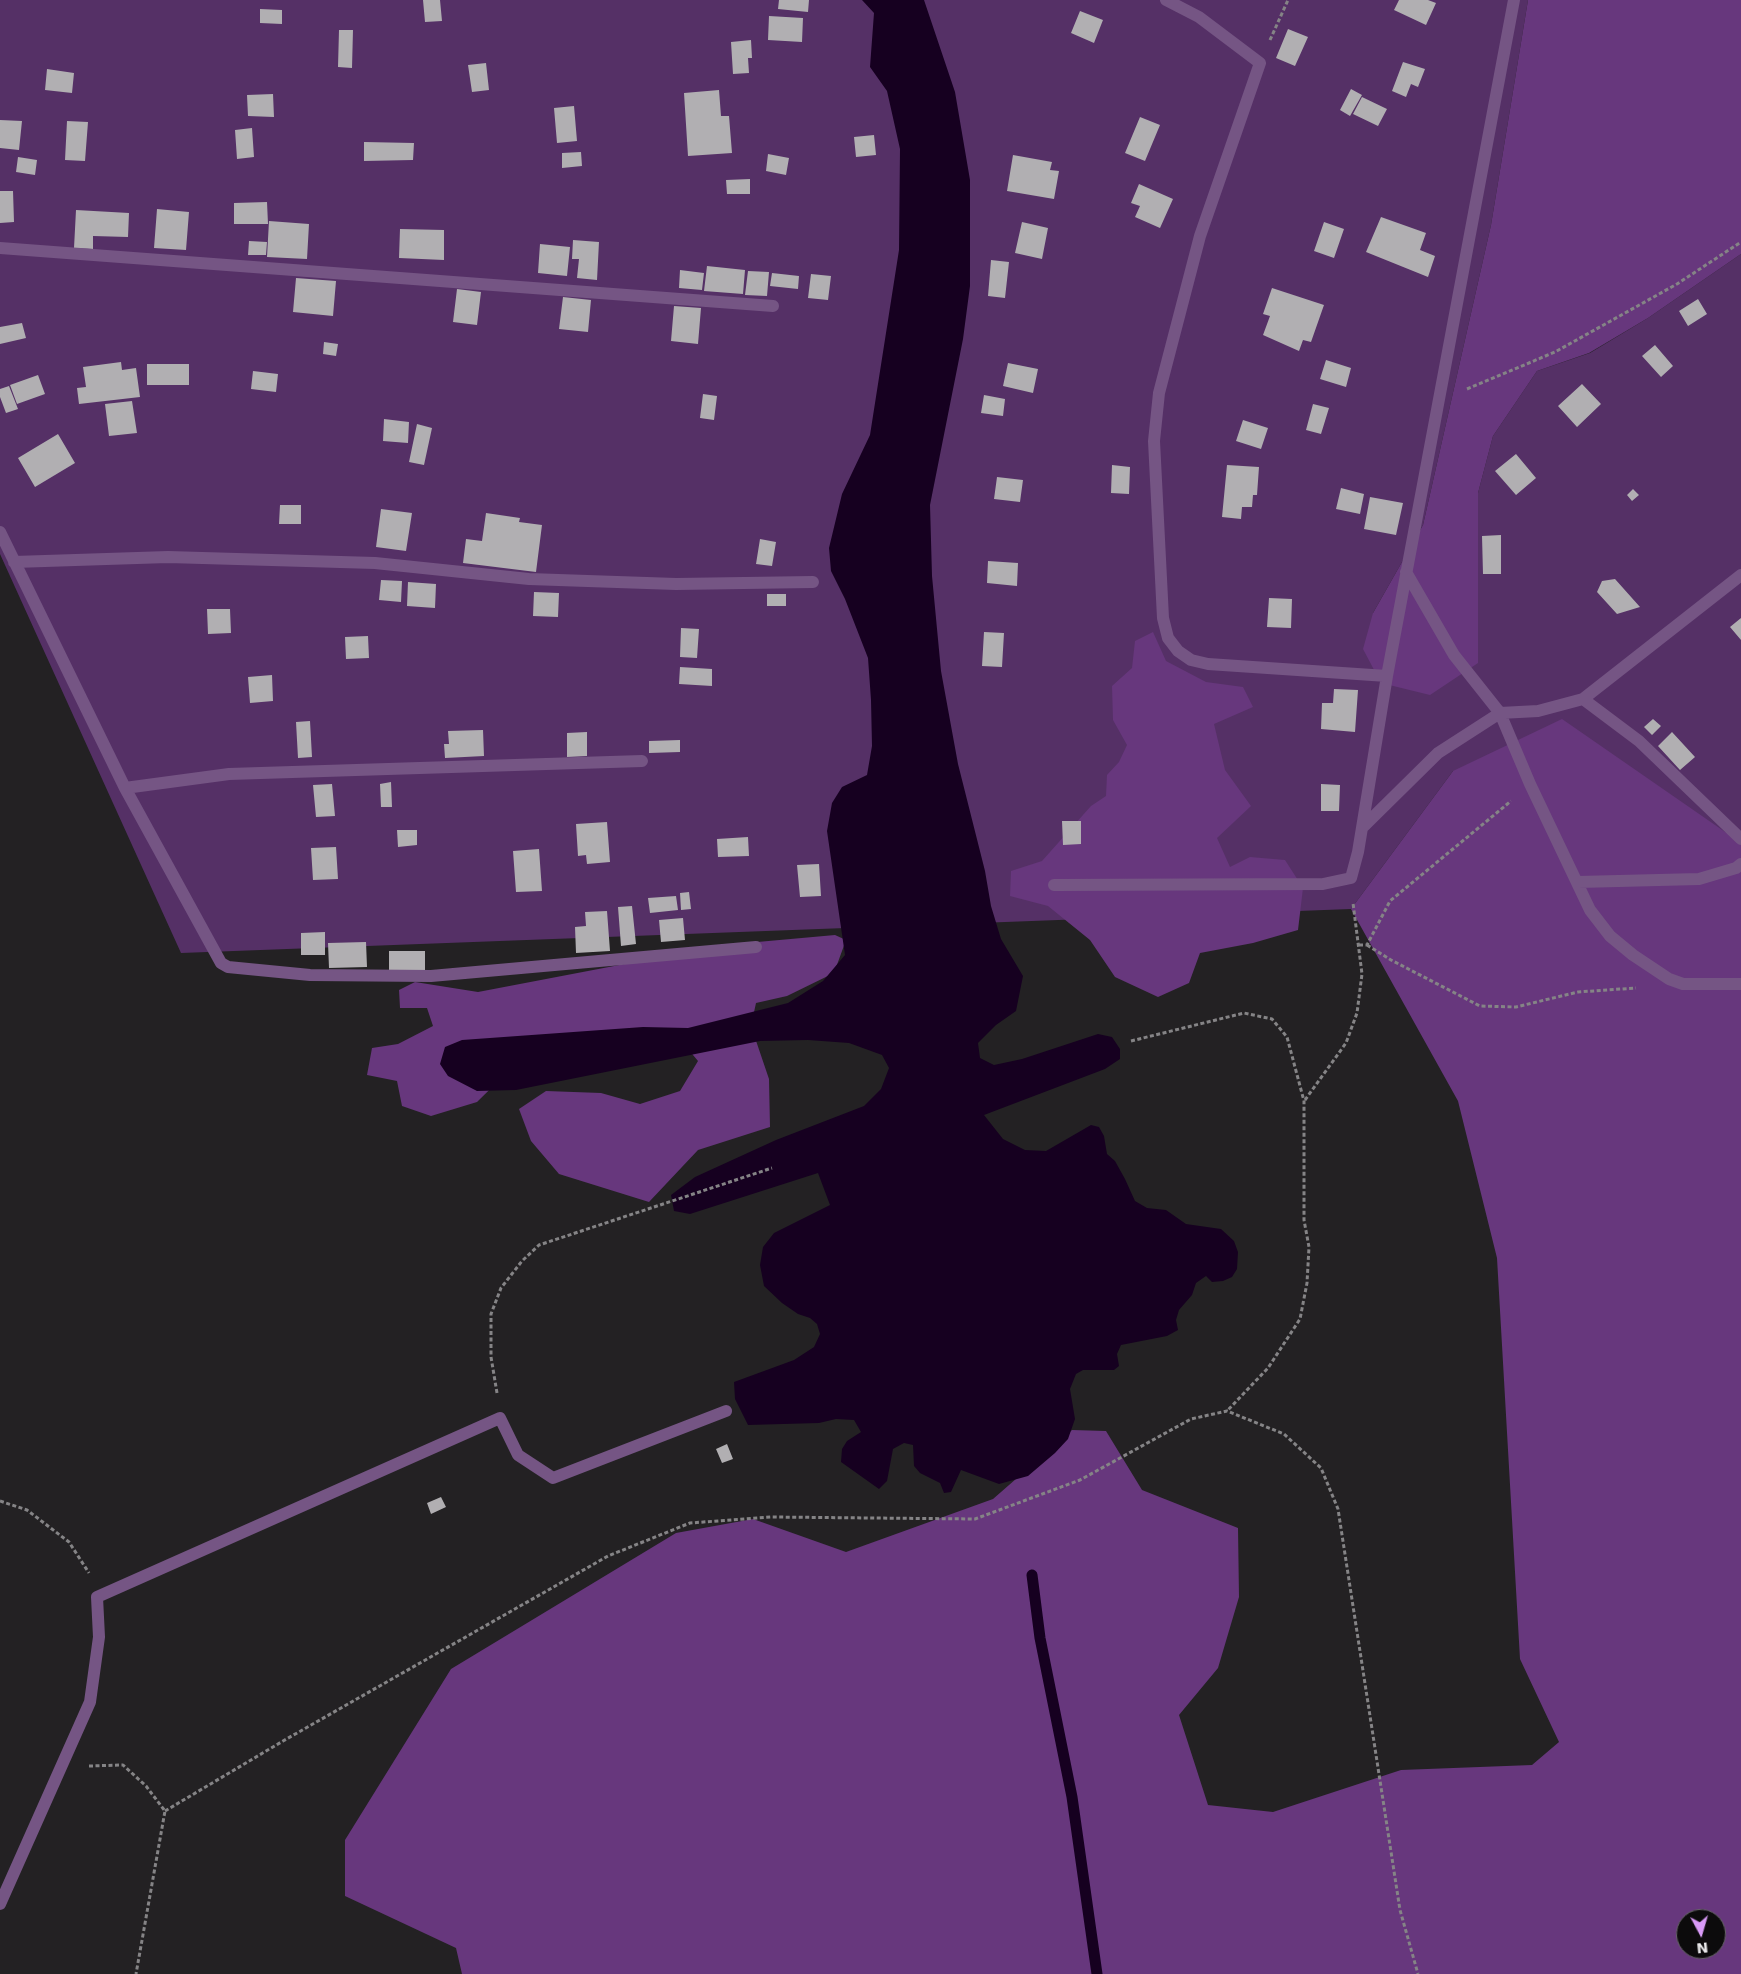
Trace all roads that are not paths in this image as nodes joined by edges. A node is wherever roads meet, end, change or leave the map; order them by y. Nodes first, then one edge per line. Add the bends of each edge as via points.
1 (1166, 0) edge
2 (1514, 0) edge
3 (0, 248) edge
4 (773, 306) dead end
5 (0, 532) edge
6 (14, 562) junction
7 (1406, 572) junction
8 (1741, 575) edge
9 (813, 582) dead end
10 (1386, 676) junction
11 (1583, 699) junction
12 (1500, 713) junction
13 (642, 761) dead end
14 (125, 788) junction
15 (1362, 828) junction
16 (1741, 839) edge
17 (1741, 864) edge
18 (1578, 882) junction
19 (1054, 885) dead end
20 (756, 947) dead end
21 (1741, 984) edge
22 (726, 1411) dead end
23 (0, 1904) edge

1 - 10 lane via 1199,18 1260,63 1200,236 1159,393 1154,441 1163,618 1168,638 1191,660 1208,664
2 - 7 lane
3 - 4 lane
5 - 6 lane
6 - 9 lane via 168,558 375,563 529,579 676,584
6 - 14 lane
7 - 10 lane
7 - 12 lane via 1454,655
8 - 11 lane
10 - 15 lane
11 - 12 lane via 1538,710
11 - 16 lane via 1639,741
12 - 15 lane via 1438,753
12 - 18 lane via 1530,784
13 - 14 lane via 229,774
14 - 20 lane via 221,963 228,967 310,975 431,976
15 - 19 lane via 1350,878 1323,884
17 - 18 lane via 1699,879
18 - 21 lane via 1590,910 1610,936 1633,956 1683,984
22 - 23 lane via 553,1478 518,1455 500,1418 97,1597 99,1637 90,1702

